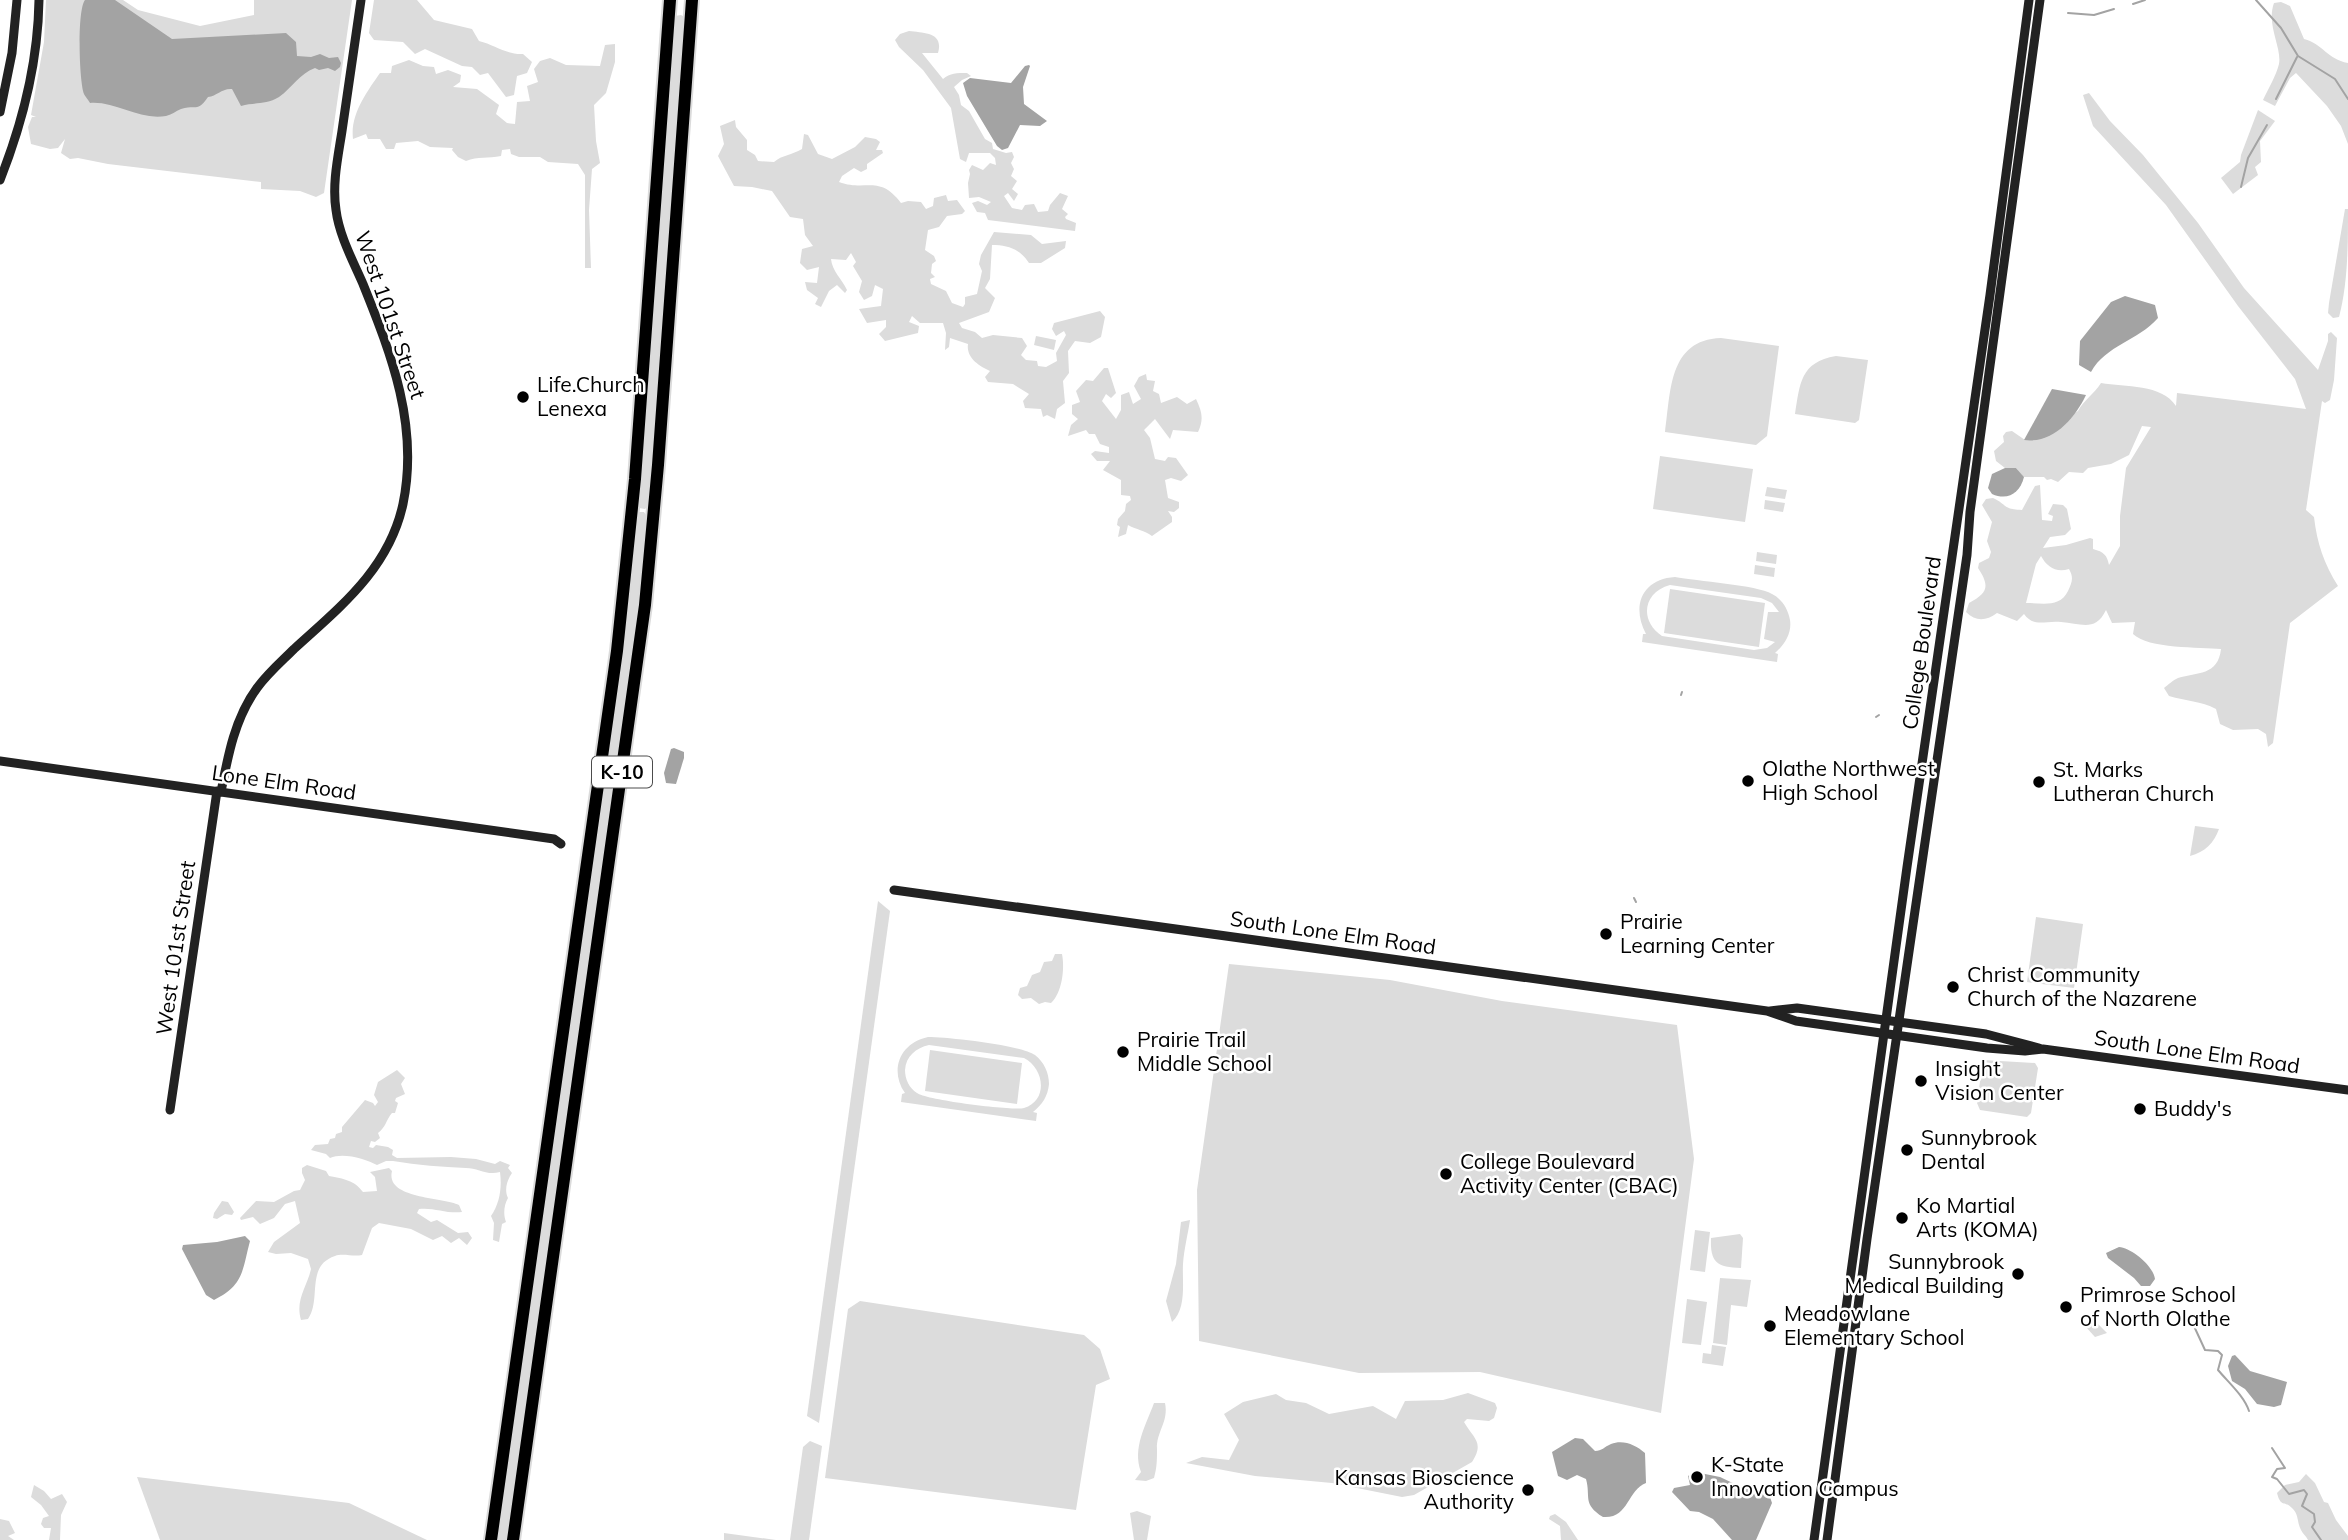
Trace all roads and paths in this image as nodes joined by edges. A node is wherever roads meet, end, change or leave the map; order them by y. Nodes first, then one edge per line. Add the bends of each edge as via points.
1 (17, 0) edge
2 (39, 0) edge
3 (361, 0) edge
4 (670, 0) edge
5 (692, 0) edge
6 (2029, 0) edge
7 (2040, 0) edge
8 (0, 112) edge
9 (0, 180) edge
10 (0, 761) edge
11 (219, 791) junction
12 (561, 844) dead end
13 (894, 890) dead end
14 (1768, 1011) junction
15 (1886, 1020) junction
16 (1899, 1022) junction
17 (1884, 1034) junction
18 (1897, 1035) junction
19 (2041, 1049) junction
20 (2348, 1090) edge
21 (170, 1110) dead end
22 (491, 1540) edge
23 (513, 1540) edge
24 (1814, 1540) edge
25 (1827, 1540) edge

1 - 8 street
2 - 9 street via 31,80
3 - 11 street, West 101st Street via 336,177 336,214 399,385 409,440 407,478 394,532 374,570 256,689 238,723
4 - 22 highway, K-10 via 624,591
5 - 23 highway, K-10 via 645,605
6 - 15 street, College Boulevard
7 - 16 street, College Boulevard via 1967,555
10 - 11 street, Lone Elm Road
11 - 12 street, Lone Elm Road via 554,839
11 - 21 street, West 101st Street
13 - 14 street, South Lone Elm Road
14 - 15 street, South Lone Elm Road via 1797,1008
14 - 17 street, South Lone Elm Road via 1796,1021
15 - 16 street, South Lone Elm Road
15 - 17 street, College Boulevard
16 - 18 street, College Boulevard
16 - 19 street, South Lone Elm Road via 1986,1034
17 - 18 street, South Lone Elm Road
17 - 24 street, College Boulevard
18 - 19 street, South Lone Elm Road via 1987,1048
18 - 25 street, College Boulevard
19 - 20 street, South Lone Elm Road

